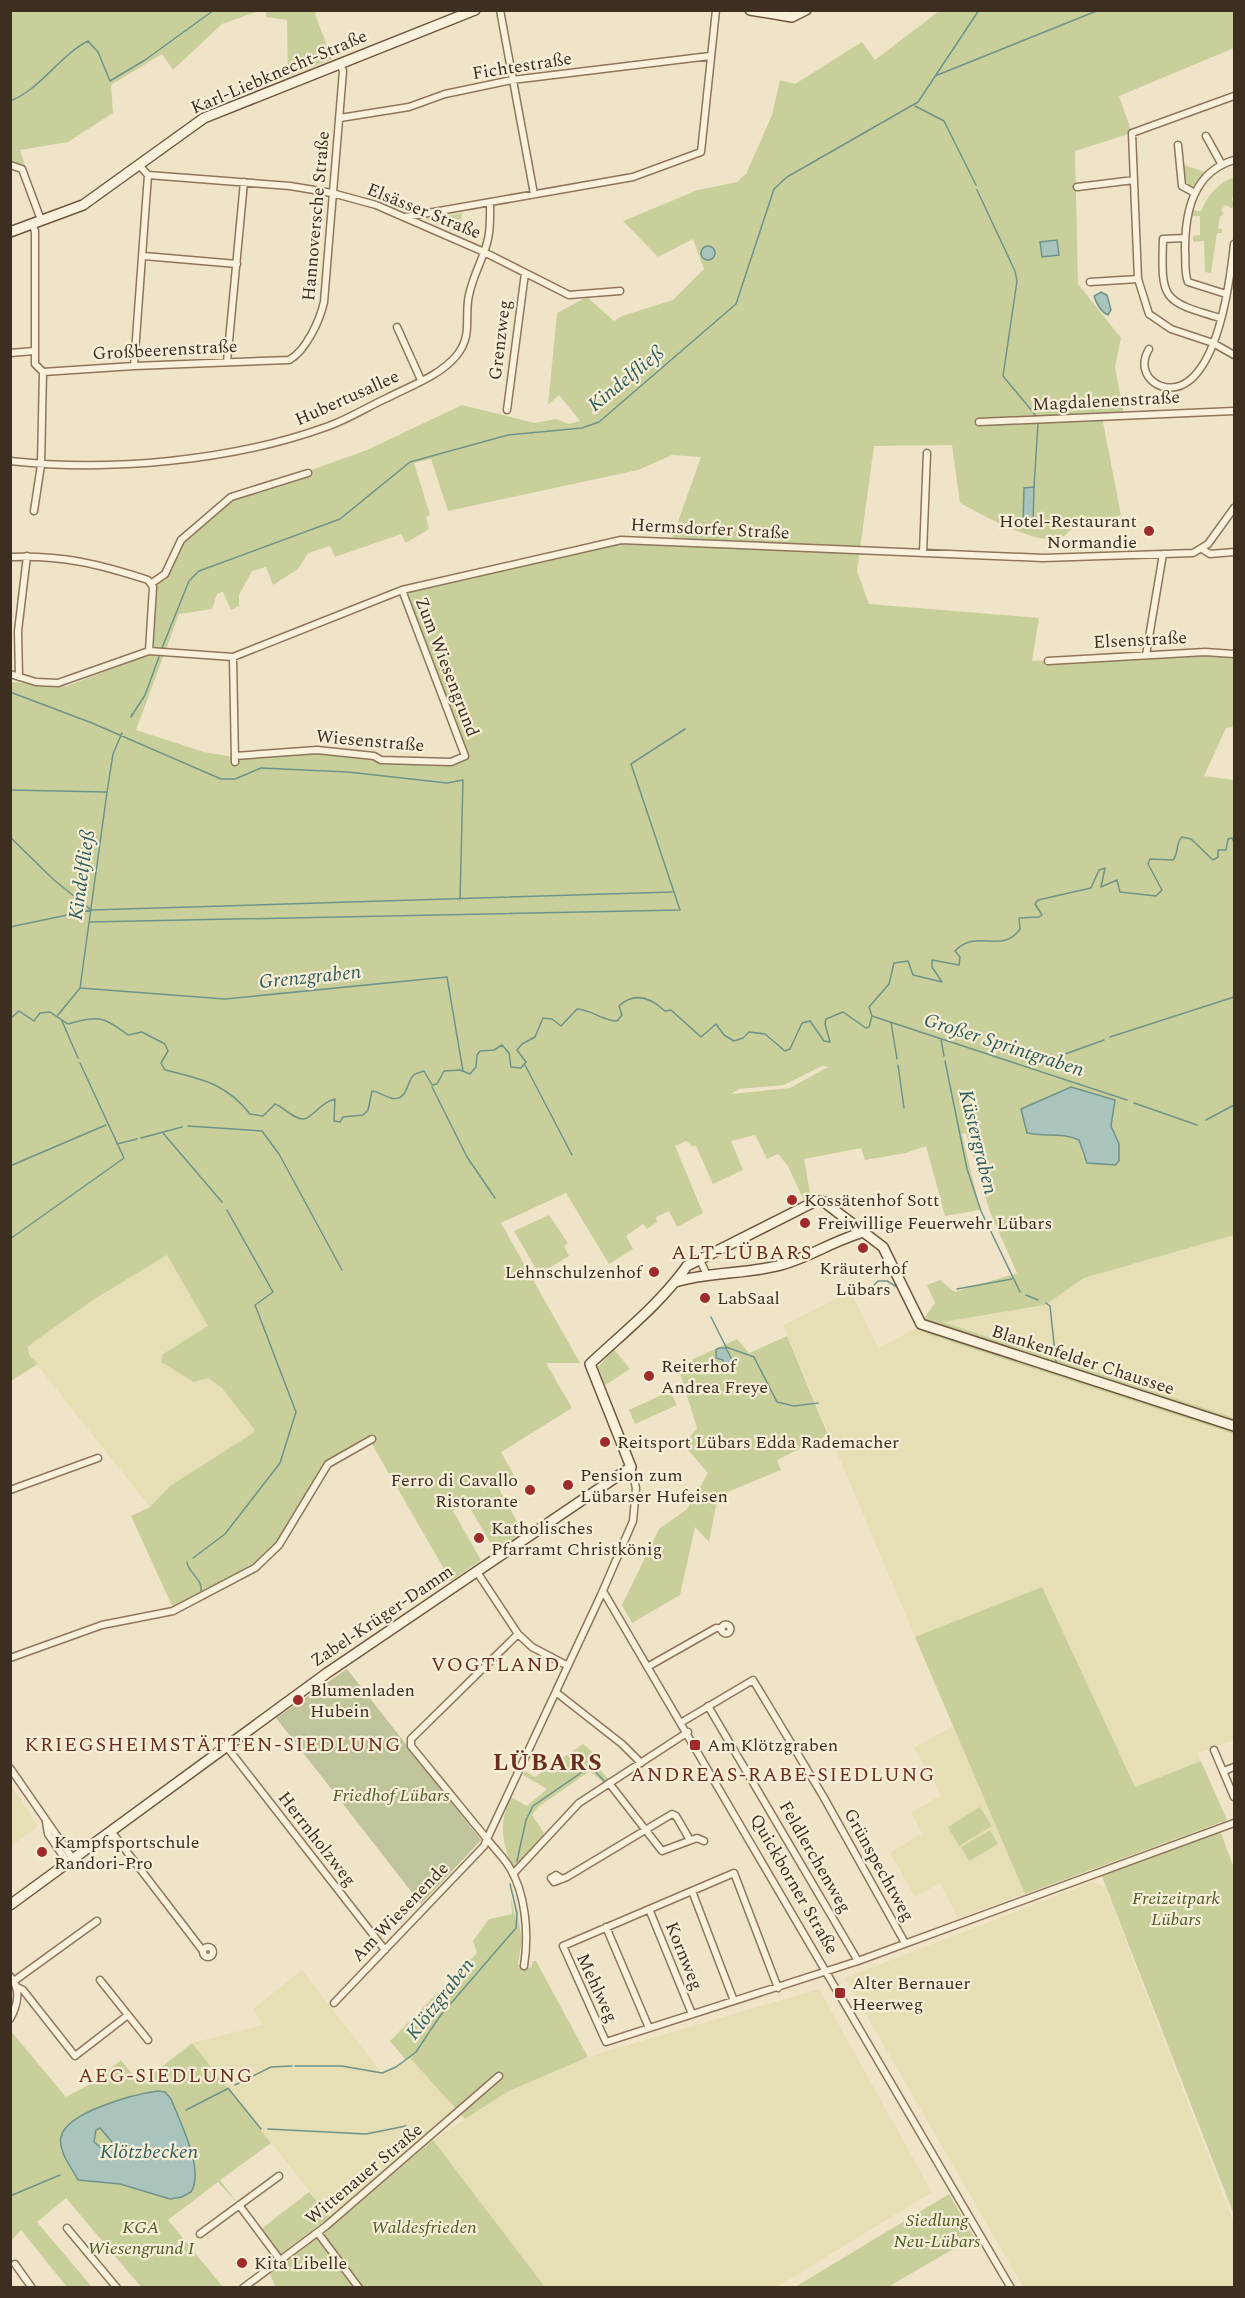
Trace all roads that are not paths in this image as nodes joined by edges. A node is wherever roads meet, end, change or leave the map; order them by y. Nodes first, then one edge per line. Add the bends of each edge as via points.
1 (475, 10) edge
2 (500, 10) edge
3 (716, 10) edge
4 (750, 10) edge
5 (806, 10) edge
6 (710, 56) junction
7 (340, 64) junction
8 (512, 80) junction
9 (1234, 96) edge
10 (340, 118) junction
11 (1206, 136) dead end
12 (1178, 145) dead end
13 (1234, 160) edge
14 (10, 165) edge
15 (139, 165) junction
16 (1222, 165) junction
17 (148, 175) junction
18 (1134, 180) junction
19 (244, 182) junction
20 (1077, 187) dead end
21 (1193, 192) junction
22 (332, 193) junction
23 (534, 194) junction
24 (490, 202) junction
25 (405, 218) junction
26 (37, 222) junction
27 (10, 232) edge
28 (1185, 238) junction
29 (1234, 244) edge
30 (484, 252) junction
31 (144, 256) junction
32 (237, 264) junction
33 (525, 273) junction
34 (1138, 279) junction
35 (1090, 282) dead end
36 (620, 291) dead end
37 (1226, 294) junction
38 (1220, 318) junction
39 (397, 327) dead end
40 (1213, 343) junction
41 (1149, 349) dead end
42 (34, 351) junction
43 (10, 353) edge
44 (1234, 355) edge
45 (289, 360) joint
46 (227, 362) junction
47 (134, 366) junction
48 (42, 372) junction
49 (421, 380) junction
50 (507, 410) dead end
51 (1234, 411) edge
52 (979, 422) dead end
53 (927, 453) dead end
54 (10, 461) edge
55 (41, 465) junction
56 (308, 473) dead end
57 (1234, 508) edge
58 (34, 511) dead end
59 (1202, 549) junction
60 (1234, 552) edge
61 (923, 553) junction
62 (1163, 554) junction
63 (27, 556) junction
64 (10, 557) edge
65 (152, 583) junction
66 (402, 590) junction
67 (149, 651) junction
68 (1234, 654) edge
69 (1146, 655) junction
70 (233, 657) junction
71 (1048, 661) dead end
72 (10, 674) edge
73 (19, 677) junction
74 (465, 756) joint
75 (864, 1232) junction
76 (699, 1258) junction
77 (707, 1275) junction
78 (675, 1282) junction
79 (1234, 1426) edge
80 (372, 1439) dead end
81 (98, 1458) dead end
82 (631, 1467) junction
83 (10, 1490) edge
84 (477, 1572) junction
85 (603, 1591) junction
86 (722, 1628) dead end
87 (518, 1634) junction
88 (10, 1658) edge
89 (568, 1666) junction
90 (649, 1666) junction
91 (557, 1693) junction
92 (708, 1706) junction
93 (682, 1722) junction
94 (688, 1732) junction
95 (226, 1746) junction
96 (1214, 1750) dead end
97 (641, 1763) junction
98 (1234, 1767) edge
99 (10, 1768) edge
100 (1224, 1771) junction
101 (609, 1783) junction
102 (1234, 1797) edge
103 (1234, 1823) edge
104 (647, 1829) junction
105 (109, 1833) junction
106 (487, 1839) junction
107 (690, 1840) junction
108 (704, 1842) dead end
109 (71, 1861) junction
110 (513, 1874) junction
111 (562, 1879) dead end
112 (692, 1891) junction
113 (10, 1905) edge
114 (649, 1909) junction
115 (97, 1921) dead end
116 (606, 1927) junction
117 (904, 1942) junction
118 (385, 1950) junction
119 (203, 1951) dead end
120 (858, 1961) junction
121 (524, 1966) dead end
122 (827, 1972) junction
123 (100, 1980) dead end
124 (14, 1981) edge
125 (778, 1988) junction
126 (734, 2001) junction
127 (334, 2003) dead end
128 (692, 2014) junction
129 (128, 2015) junction
130 (10, 2019) edge
131 (649, 2028) junction
132 (148, 2040) dead end
133 (499, 2076) dead end
134 (279, 2176) dead end
135 (239, 2205) junction
136 (68, 2228) dead end
137 (318, 2233) junction
138 (200, 2234) dead end
139 (280, 2260) junction
140 (15, 2264) dead end
141 (32, 2288) edge
142 (117, 2288) edge
143 (243, 2288) edge
144 (359, 2288) edge
145 (1011, 2288) edge

1 - 7 street, Karl-Liebknecht-Straße
2 - 8 street
3 - 6 street
4 - 5 street via 792,17
6 - 8 street, Fichtestraße
6 - 23 street via 701,152 633,177
7 - 10 street, Hannoversche Straße
7 - 15 street, Karl-Liebknecht-Straße via 204,118
8 - 10 street, Fichtestraße via 409,106
8 - 23 street
9 - 18 street via 1132,133
10 - 22 street, Hannoversche Straße
11 - 16 street
12 - 21 street via 1182,186
13 - 16 street
14 - 26 street via 22,170
15 - 17 street
15 - 26 street, Karl-Liebknecht-Straße via 84,205
16 - 21 street
17 - 19 street, Elsässer Straße
17 - 31 street
18 - 20 street
18 - 34 street
19 - 22 street, Elsässer Straße
19 - 32 street
21 - 28 street
22 - 25 street, Elsässer Straße
22 - 45 street, Hannoversche Straße via 322,312 297,355
23 - 24 street
24 - 25 street
24 - 30 street, Hubertusallee via 491,227
25 - 30 street, Elsässer Straße
26 - 27 street, Karl-Liebknecht-Straße
26 - 42 street
28 - 37 street via 1188,282
28 - 38 street via 1163,239 1166,293 1180,307
29 - 37 street
30 - 33 street, Elsässer Straße
30 - 49 street, Hubertusallee via 469,295 466,341 448,364
31 - 32 street
31 - 47 street
32 - 46 street
33 - 36 street, Elsässer Straße via 569,295
33 - 50 street, Grenzweg
34 - 35 street
34 - 40 street via 1149,314 1162,325
37 - 38 street
38 - 40 street
39 - 49 street
40 - 41 street via 1192,379 1182,386 1166,388 1154,385 1147,377 1143,367
40 - 44 street
42 - 43 street
42 - 48 street via 34,364
45 - 46 street, Großbeerenstraße
46 - 47 street, Großbeerenstraße
47 - 48 street, Großbeerenstraße
48 - 55 street
49 - 55 street, Hubertusallee via 328,426 243,451 117,464
51 - 52 street, Magdalenenstraße
53 - 61 street
54 - 55 street, Hubertusallee
55 - 58 street
56 - 65 street via 231,497 181,540 165,574
57 - 59 street
59 - 60 street, Hermsdorfer Straße via 1210,554
59 - 62 street, Hermsdorfer Straße
61 - 62 street, Hermsdorfer Straße via 1042,558
61 - 66 street, Hermsdorfer Straße via 621,540
62 - 69 street
63 - 64 street
63 - 65 street via 86,561
63 - 73 street via 18,631
65 - 67 street
66 - 70 street, Hermsdorfer Straße
66 - 74 street, Zum Wiesengrund
67 - 70 street, Hermsdorfer Straße
67 - 73 street, Hermsdorfer Straße via 64,683
68 - 69 street, Elsenstraße via 1220,651
69 - 71 street, Elsenstraße
70 - 74 street, Wiesenstraße via 235,759 317,750 381,760 451,762
72 - 73 street, Hermsdorfer Straße
75 - 76 street via 824,1202 816,1202
75 - 77 street via 776,1266
75 - 79 street, Blankenfelder Chaussee via 884,1247 921,1324
76 - 77 street
76 - 78 street
77 - 78 street
78 - 82 street via 590,1364
80 - 88 street via 328,1464 279,1545 255,1568 173,1611 102,1624
81 - 83 street
82 - 84 street, Zabel-Krüger-Damm
82 - 85 street via 636,1488 633,1521
84 - 87 street
84 - 95 street, Zabel-Krüger-Damm
85 - 89 street
85 - 90 street, Quickborner Straße
86 - 90 street
87 - 89 street via 532,1647
87 - 106 street via 411,1739 411,1746
89 - 91 street
90 - 93 street, Quickborner Straße
91 - 97 street
91 - 106 street
92 - 93 street
92 - 117 street, Grünspechtweg via 753,1680
92 - 120 street, Feldlerchenweg
93 - 94 street, Quickborner Straße
94 - 97 street
94 - 122 street, Quickborner Straße
95 - 105 street, Zabel-Krüger-Damm
95 - 118 street, Herrnholzweg
96 - 100 street
97 - 101 street
98 - 100 street
99 - 109 street via 46,1820 48,1834
100 - 102 street
101 - 104 street
101 - 110 street via 579,1803
103 - 117 street
104 - 107 street via 662,1851
104 - 107 street via 674,1815
104 - 111 street
105 - 109 street, Zabel-Krüger-Damm
105 - 119 street
106 - 110 street
106 - 118 street, Am Wiesenende
107 - 108 street
109 - 113 street, Zabel-Krüger-Damm
110 - 121 street via 527,1934
112 - 114 street
112 - 125 street via 734,1873
112 - 126 street
114 - 116 street
114 - 128 street, Kornweg
115 - 124 street
116 - 131 street
116 - 131 street, Mehlweg via 562,1946 606,2042
117 - 120 street
118 - 127 street, Am Wiesenende
120 - 122 street
122 - 125 street
122 - 145 street, Quickborner Straße
123 - 129 street
124 - 129 street via 75,2056
124 - 130 street via 16,2005
125 - 126 street
126 - 128 street
128 - 131 street
129 - 132 street
133 - 137 street, Wittenauer Straße
134 - 135 street
135 - 138 street
135 - 139 street
136 - 142 street
137 - 139 street, Wittenauer Straße
137 - 144 street
139 - 143 street, Wittenauer Straße
140 - 141 street

